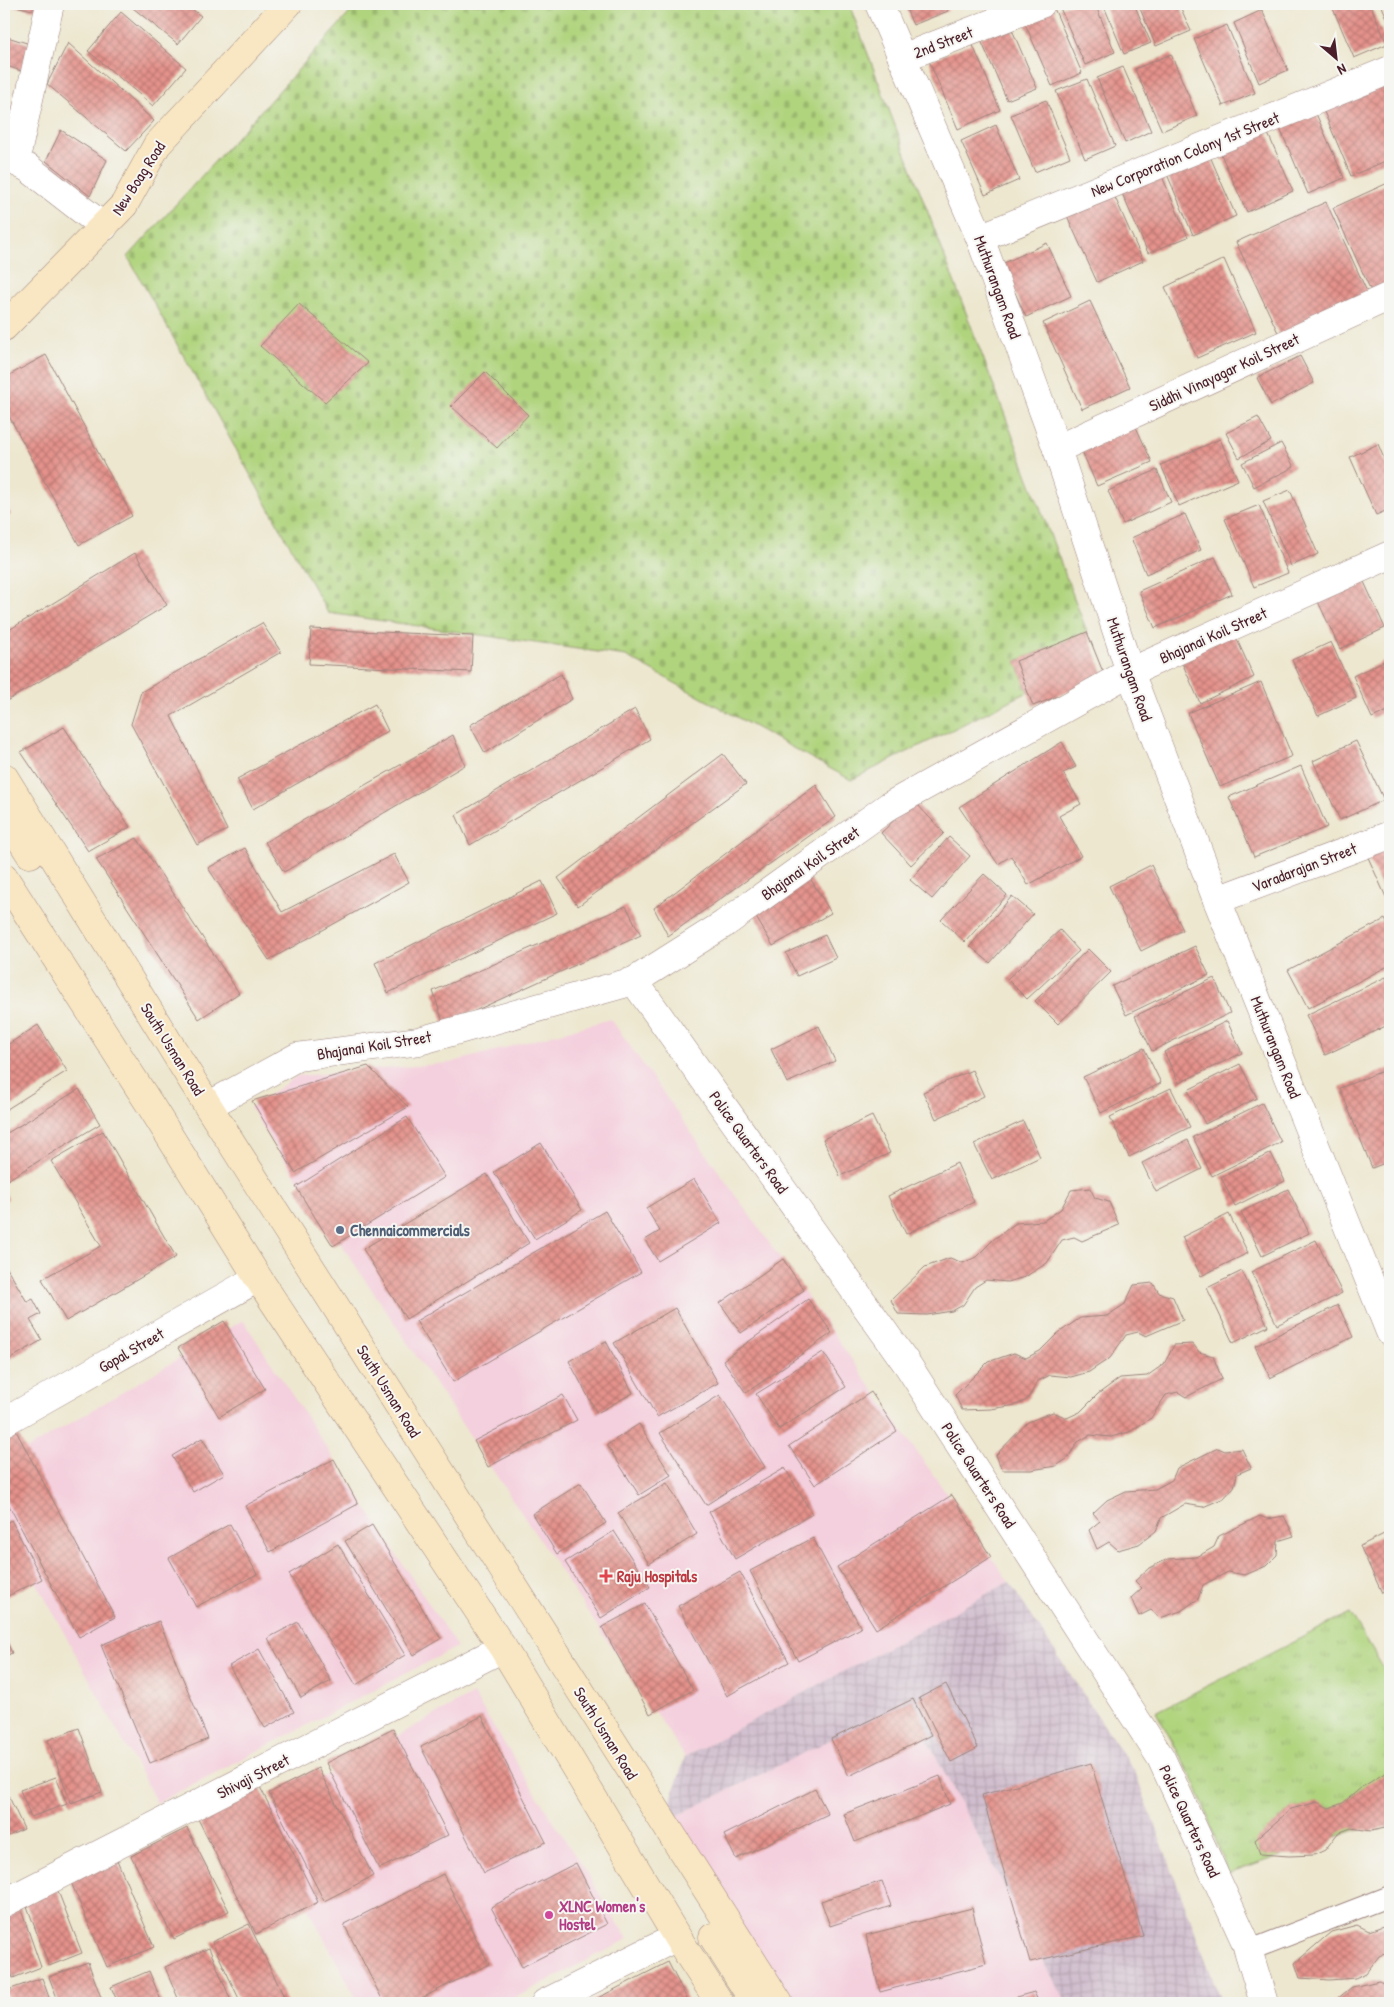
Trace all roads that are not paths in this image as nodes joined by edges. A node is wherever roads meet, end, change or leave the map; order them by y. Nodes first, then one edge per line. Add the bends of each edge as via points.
1 (50, 4) edge
2 (288, 4) edge
3 (879, 4) edge
4 (1041, 4) edge
5 (902, 58) junction
6 (1390, 70) edge
7 (104, 227) junction
8 (980, 238) junction
9 (1390, 296) edge
10 (4, 327) edge
11 (1057, 449) junction
12 (1390, 555) edge
13 (1130, 672) junction
14 (4, 776) edge
15 (4, 813) edge
16 (1390, 835) edge
17 (4, 877) edge
18 (1217, 900) junction
19 (634, 981) junction
20 (208, 1106) junction
21 (258, 1278) junction
22 (1390, 1332) edge
23 (4, 1422) edge
24 (503, 1648) junction
25 (1390, 1896) edge
26 (4, 1903) edge
27 (677, 1937) junction
28 (1246, 1943) junction
29 (544, 2003) edge
30 (720, 2003) edge
31 (755, 2003) edge
32 (779, 2003) edge
33 (1264, 2003) edge

1 - 7 street via 16,158 18,163
2 - 7 main road, New Boag Road via 157,146 124,205
3 - 5 street, Muthurangam Road
4 - 5 street, 2nd Street
5 - 8 street, Muthurangam Road
6 - 8 street, New Corporation Colony 1st Street
7 - 10 main road, New Boag Road
8 - 11 street, Muthurangam Road
9 - 11 street, Siddhi Vinayagar Koil Street
11 - 13 street, Muthurangam Road
12 - 13 street, Bhajanai Koil Street
13 - 18 street, Muthurangam Road
13 - 19 street, Bhajanai Koil Street via 889,806 724,924
14 - 20 main road, South Usman Road
15 - 31 main road
16 - 18 street, Varadarajan Street
17 - 21 main road
18 - 22 street, Muthurangam Road
19 - 20 street, Bhajanai Koil Street via 419,1041 297,1057
19 - 28 street, Police Quarters Road via 907,1364 1161,1758
20 - 32 main road, South Usman Road
21 - 23 street, Gopal Street
21 - 24 main road
24 - 26 street, Shivaji Street
24 - 27 main road
25 - 28 lane via 1252,1948
27 - 29 street
27 - 30 main road
28 - 33 street, Police Quarters Road

